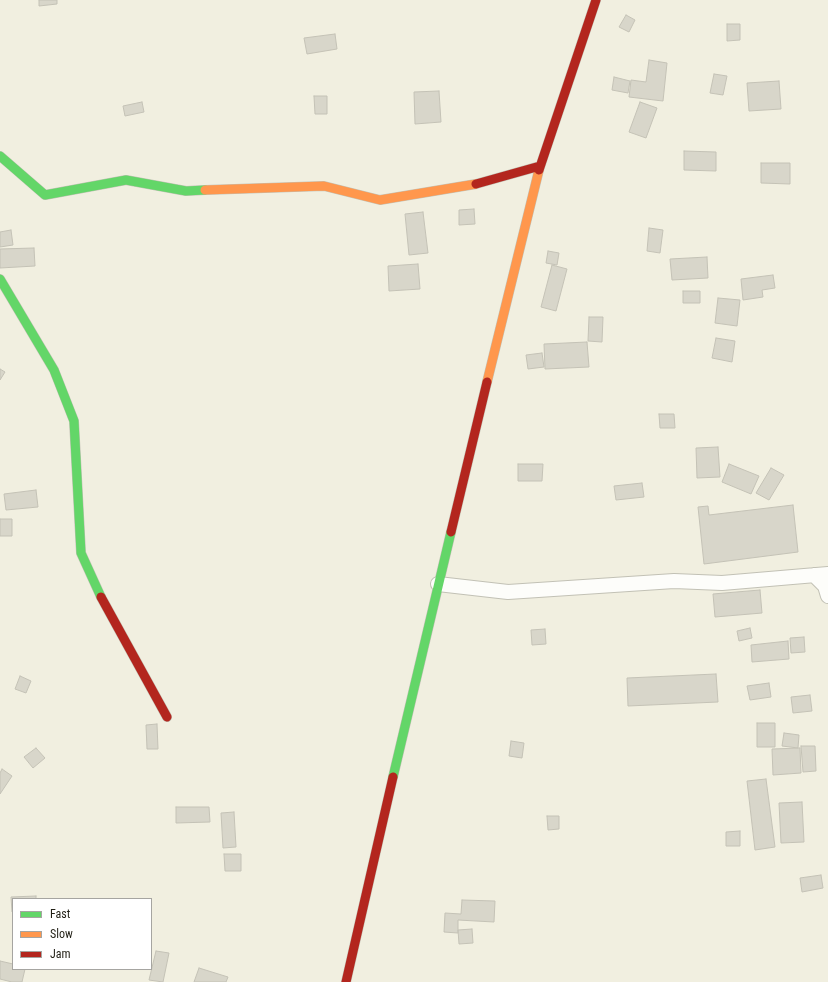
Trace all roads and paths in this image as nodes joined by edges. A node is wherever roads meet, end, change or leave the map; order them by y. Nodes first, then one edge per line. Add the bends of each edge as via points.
1 (596, 0) edge
2 (0, 156) edge
3 (540, 166) junction
4 (0, 279) edge
5 (821, 574) edge
6 (438, 584) junction
7 (828, 596) edge
8 (167, 717) dead end
9 (346, 982) edge

1 - 3 street
2 - 3 street via 45,195 126,180 186,191 324,186 380,200 476,184
3 - 6 street
4 - 8 street via 54,370 74,421 82,553 107,609
5 - 6 street via 722,583 674,581 508,592
5 - 7 street
6 - 9 street

